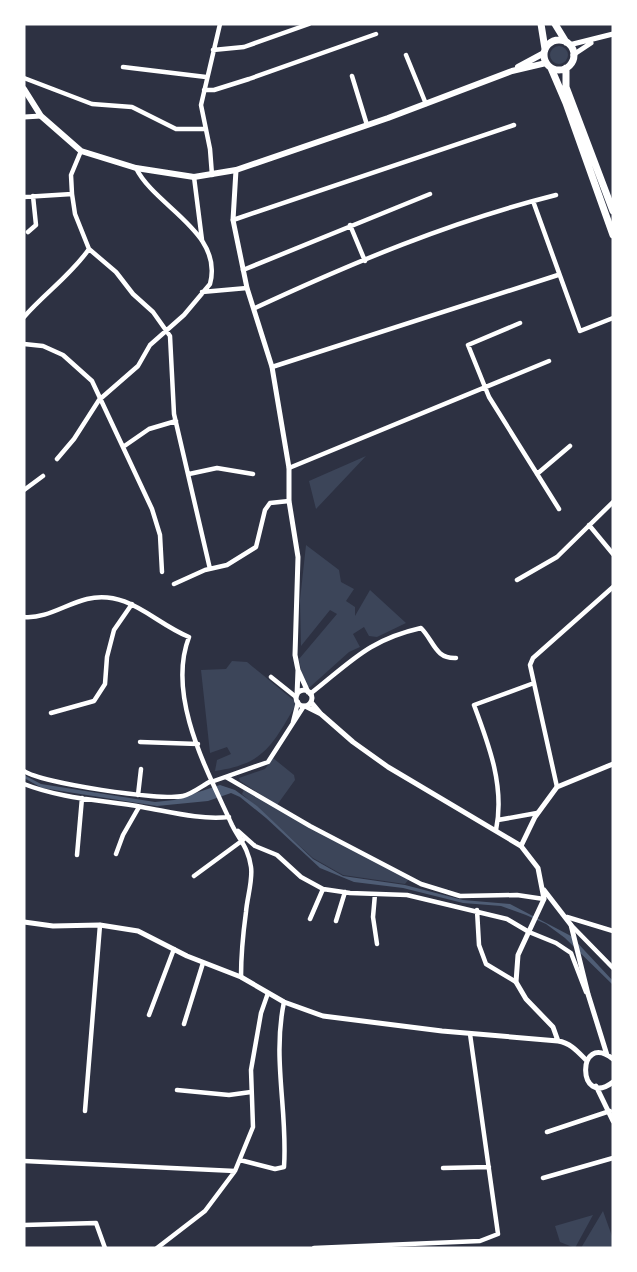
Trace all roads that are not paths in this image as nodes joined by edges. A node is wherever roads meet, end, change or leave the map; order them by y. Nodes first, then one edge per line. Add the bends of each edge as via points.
1 (220, 24) edge
2 (309, 24) edge
3 (541, 24) edge
4 (555, 24) edge
5 (376, 34) dead end
6 (613, 34) edge
7 (595, 40) junction
8 (568, 44) junction
9 (213, 50) junction
10 (544, 51) junction
11 (406, 55) dead end
12 (573, 55) junction
13 (548, 65) junction
14 (123, 67) dead end
15 (566, 68) junction
16 (512, 71) junction
17 (352, 76) dead end
18 (24, 78) edge
19 (206, 78) junction
20 (24, 89) edge
21 (204, 90) junction
22 (426, 104) junction
23 (41, 116) junction
24 (24, 117) edge
25 (367, 125) junction
26 (514, 125) dead end
27 (205, 129) junction
28 (81, 151) junction
29 (136, 168) junction
30 (236, 170) junction
31 (212, 175) junction
32 (194, 177) junction
33 (72, 194) junction
34 (430, 194) dead end
35 (556, 195) dead end
36 (33, 196) junction
37 (24, 197) edge
38 (533, 201) junction
39 (613, 211) edge
40 (233, 220) junction
41 (350, 225) junction
42 (28, 232) dead end
43 (613, 235) edge
44 (202, 240) junction
45 (89, 249) junction
46 (365, 261) junction
47 (243, 270) junction
48 (558, 275) junction
49 (247, 288) junction
50 (202, 292) junction
51 (255, 309) junction
52 (24, 317) edge
53 (613, 318) edge
54 (520, 323) dead end
55 (168, 330) junction
56 (24, 344) edge
57 (549, 362) dead end
58 (272, 367) junction
59 (485, 388) junction
60 (99, 400) junction
61 (176, 421) junction
62 (570, 446) dead end
63 (123, 447) junction
64 (57, 459) dead end
65 (289, 468) junction
66 (189, 474) junction
67 (253, 474) dead end
68 (537, 474) junction
69 (43, 476) dead end
70 (24, 490) edge
71 (289, 501) junction
72 (613, 502) edge
73 (559, 510) dead end
74 (589, 525) junction
75 (613, 554) edge
76 (210, 569) junction
77 (162, 572) dead end
78 (517, 580) dead end
79 (174, 584) dead end
80 (613, 587) edge
81 (132, 604) junction
82 (24, 617) edge
83 (456, 658) dead end
84 (298, 670) junction
85 (271, 677) dead end
86 (534, 683) junction
87 (309, 693) junction
88 (297, 698) junction
89 (307, 704) junction
90 (51, 713) dead end
91 (293, 722) junction
92 (140, 742) dead end
93 (198, 744) junction
94 (613, 764) edge
95 (141, 769) dead end
96 (24, 771) edge
97 (226, 777) junction
98 (212, 783) junction
99 (24, 784) edge
100 (557, 787) junction
101 (138, 795) junction
102 (82, 798) junction
103 (139, 807) junction
104 (537, 813) junction
105 (229, 817) junction
106 (498, 820) junction
107 (233, 828) junction
108 (496, 830) junction
109 (243, 840) junction
110 (521, 846) junction
111 (116, 854) dead end
112 (77, 855) dead end
113 (194, 876) dead end
114 (541, 886) junction
115 (323, 889) junction
116 (345, 892) junction
117 (375, 894) junction
118 (544, 899) junction
119 (477, 910) junction
120 (567, 917) junction
121 (310, 919) dead end
122 (336, 921) dead end
123 (24, 922) edge
124 (100, 925) junction
125 (571, 925) junction
126 (529, 931) junction
127 (613, 931) edge
128 (377, 944) dead end
129 (174, 949) junction
130 (202, 963) junction
131 (613, 968) edge
132 (241, 976) junction
133 (516, 982) junction
134 (268, 993) junction
135 (588, 994) junction
136 (284, 1002) junction
137 (149, 1015) dead end
138 (549, 1023) junction
139 (184, 1024) dead end
140 (470, 1034) junction
141 (545, 1039) junction
142 (558, 1041) junction
143 (607, 1055) junction
144 (613, 1059) edge
145 (587, 1061) junction
146 (613, 1082) edge
147 (596, 1086) junction
148 (177, 1090) dead end
149 (251, 1092) junction
150 (610, 1111) junction
151 (85, 1112) dead end
152 (613, 1121) edge
153 (547, 1132) dead end
154 (613, 1158) edge
155 (240, 1160) junction
156 (24, 1161) edge
157 (489, 1167) junction
158 (443, 1168) dead end
159 (235, 1171) junction
160 (543, 1178) dead end
161 (24, 1225) edge
162 (105, 1248) edge
163 (157, 1248) edge
164 (314, 1248) edge

1 - 9 street
2 - 9 street via 244,47
3 - 10 main road
4 - 8 main road
5 - 21 street via 268,73
6 - 7 street
7 - 8 street
7 - 12 street
8 - 10 main road via 554,41
8 - 12 main road
9 - 19 street
10 - 13 main road
10 - 16 main road
11 - 22 street
12 - 15 main road
13 - 15 main road via 558,70
13 - 16 main road
13 - 43 main road via 566,103
14 - 19 street
15 - 39 main road via 566,87
16 - 22 main road
17 - 25 street
18 - 27 street via 92,104 132,106 176,129
19 - 21 street
20 - 23 main road
21 - 27 street via 201,105
22 - 25 main road
23 - 24 street
23 - 28 main road
25 - 30 main road
26 - 40 street
27 - 31 street
28 - 29 main road
28 - 33 street via 71,175
29 - 32 main road
29 - 44 street via 143,183 167,202
30 - 31 main road
30 - 40 street
31 - 32 main road
32 - 44 street
33 - 36 street
33 - 45 street via 75,214
34 - 41 street
35 - 38 street
36 - 37 street
36 - 42 street via 36,225
38 - 46 street
38 - 48 street
40 - 47 street
41 - 46 street
41 - 47 street
44 - 50 street via 211,279
45 - 52 street
45 - 55 street via 116,272
46 - 51 street
47 - 49 street
48 - 53 street via 580,332
48 - 58 street
49 - 50 street
49 - 51 street
50 - 55 street
51 - 58 street
54 - 59 street via 468,345
55 - 60 street via 150,345 138,366
55 - 61 street
56 - 60 street via 43,346 63,355 92,381
57 - 59 street
58 - 65 street
59 - 65 street
59 - 68 street
60 - 63 street
60 - 64 street
61 - 63 street via 149,429
61 - 66 street
62 - 68 street
63 - 77 street via 152,509 160,535
65 - 71 street
66 - 67 street via 217,468
66 - 76 street
68 - 73 street
69 - 70 street
71 - 76 street via 270,503 256,547 227,565
71 - 84 street via 298,557
72 - 74 street
74 - 75 street
74 - 78 street via 557,557
76 - 79 street
80 - 86 street via 533,658 530,665
81 - 82 street via 104,596
81 - 90 street via 114,630 105,684 94,701
81 - 93 street via 189,638 183,668 184,705
83 - 87 street via 444,658 437,653 433,641 421,628 391,635 354,655
84 - 87 street
84 - 88 street
85 - 88 street
86 - 100 street
86 - 106 street via 474,705 497,782
87 - 88 street via 302,691
87 - 89 street
88 - 89 street
88 - 91 street
89 - 91 street
89 - 108 street via 388,767
91 - 97 street via 268,762
92 - 93 street
93 - 98 street
94 - 100 street
95 - 101 street
96 - 101 street
97 - 98 street
97 - 118 street via 421,884 460,896 517,895
98 - 101 street via 183,796
98 - 105 street
99 - 102 street
100 - 104 street
102 - 103 street
102 - 112 street
103 - 105 street via 188,817
103 - 111 street
104 - 106 street
104 - 110 street
105 - 107 street
106 - 108 street
107 - 109 street
107 - 115 street
108 - 110 street
109 - 113 street
109 - 132 street via 251,868
110 - 114 street via 538,868
114 - 118 street
114 - 120 street
115 - 116 street
115 - 121 street
116 - 117 street
116 - 122 street
117 - 119 street via 407,895
117 - 128 street
118 - 126 street
119 - 126 street
119 - 133 street via 479,945 486,964
120 - 125 street
120 - 127 street
123 - 124 street
124 - 129 street via 138,931
124 - 151 street
125 - 131 street
125 - 135 street
126 - 133 street via 518,955
126 - 135 street via 571,953
129 - 130 street
129 - 137 street
130 - 132 street
130 - 139 street
132 - 134 street
133 - 138 street
134 - 136 street
134 - 149 street via 255,1045
135 - 143 street
136 - 140 street via 323,1016
136 - 155 street via 279,1081 284,1167 274,1169
138 - 141 street
138 - 142 street
140 - 141 street
140 - 157 street
141 - 142 street
142 - 145 street via 566,1042
143 - 144 street
143 - 145 street via 595,1055
145 - 147 street via 585,1074
146 - 147 street
147 - 150 street
148 - 149 street via 229,1095
149 - 155 street via 253,1127
150 - 152 street
150 - 153 street
154 - 160 street
155 - 159 street
156 - 159 street
157 - 158 street
157 - 164 street via 498,1234 480,1241
159 - 163 street via 205,1211
161 - 162 street via 96,1223

